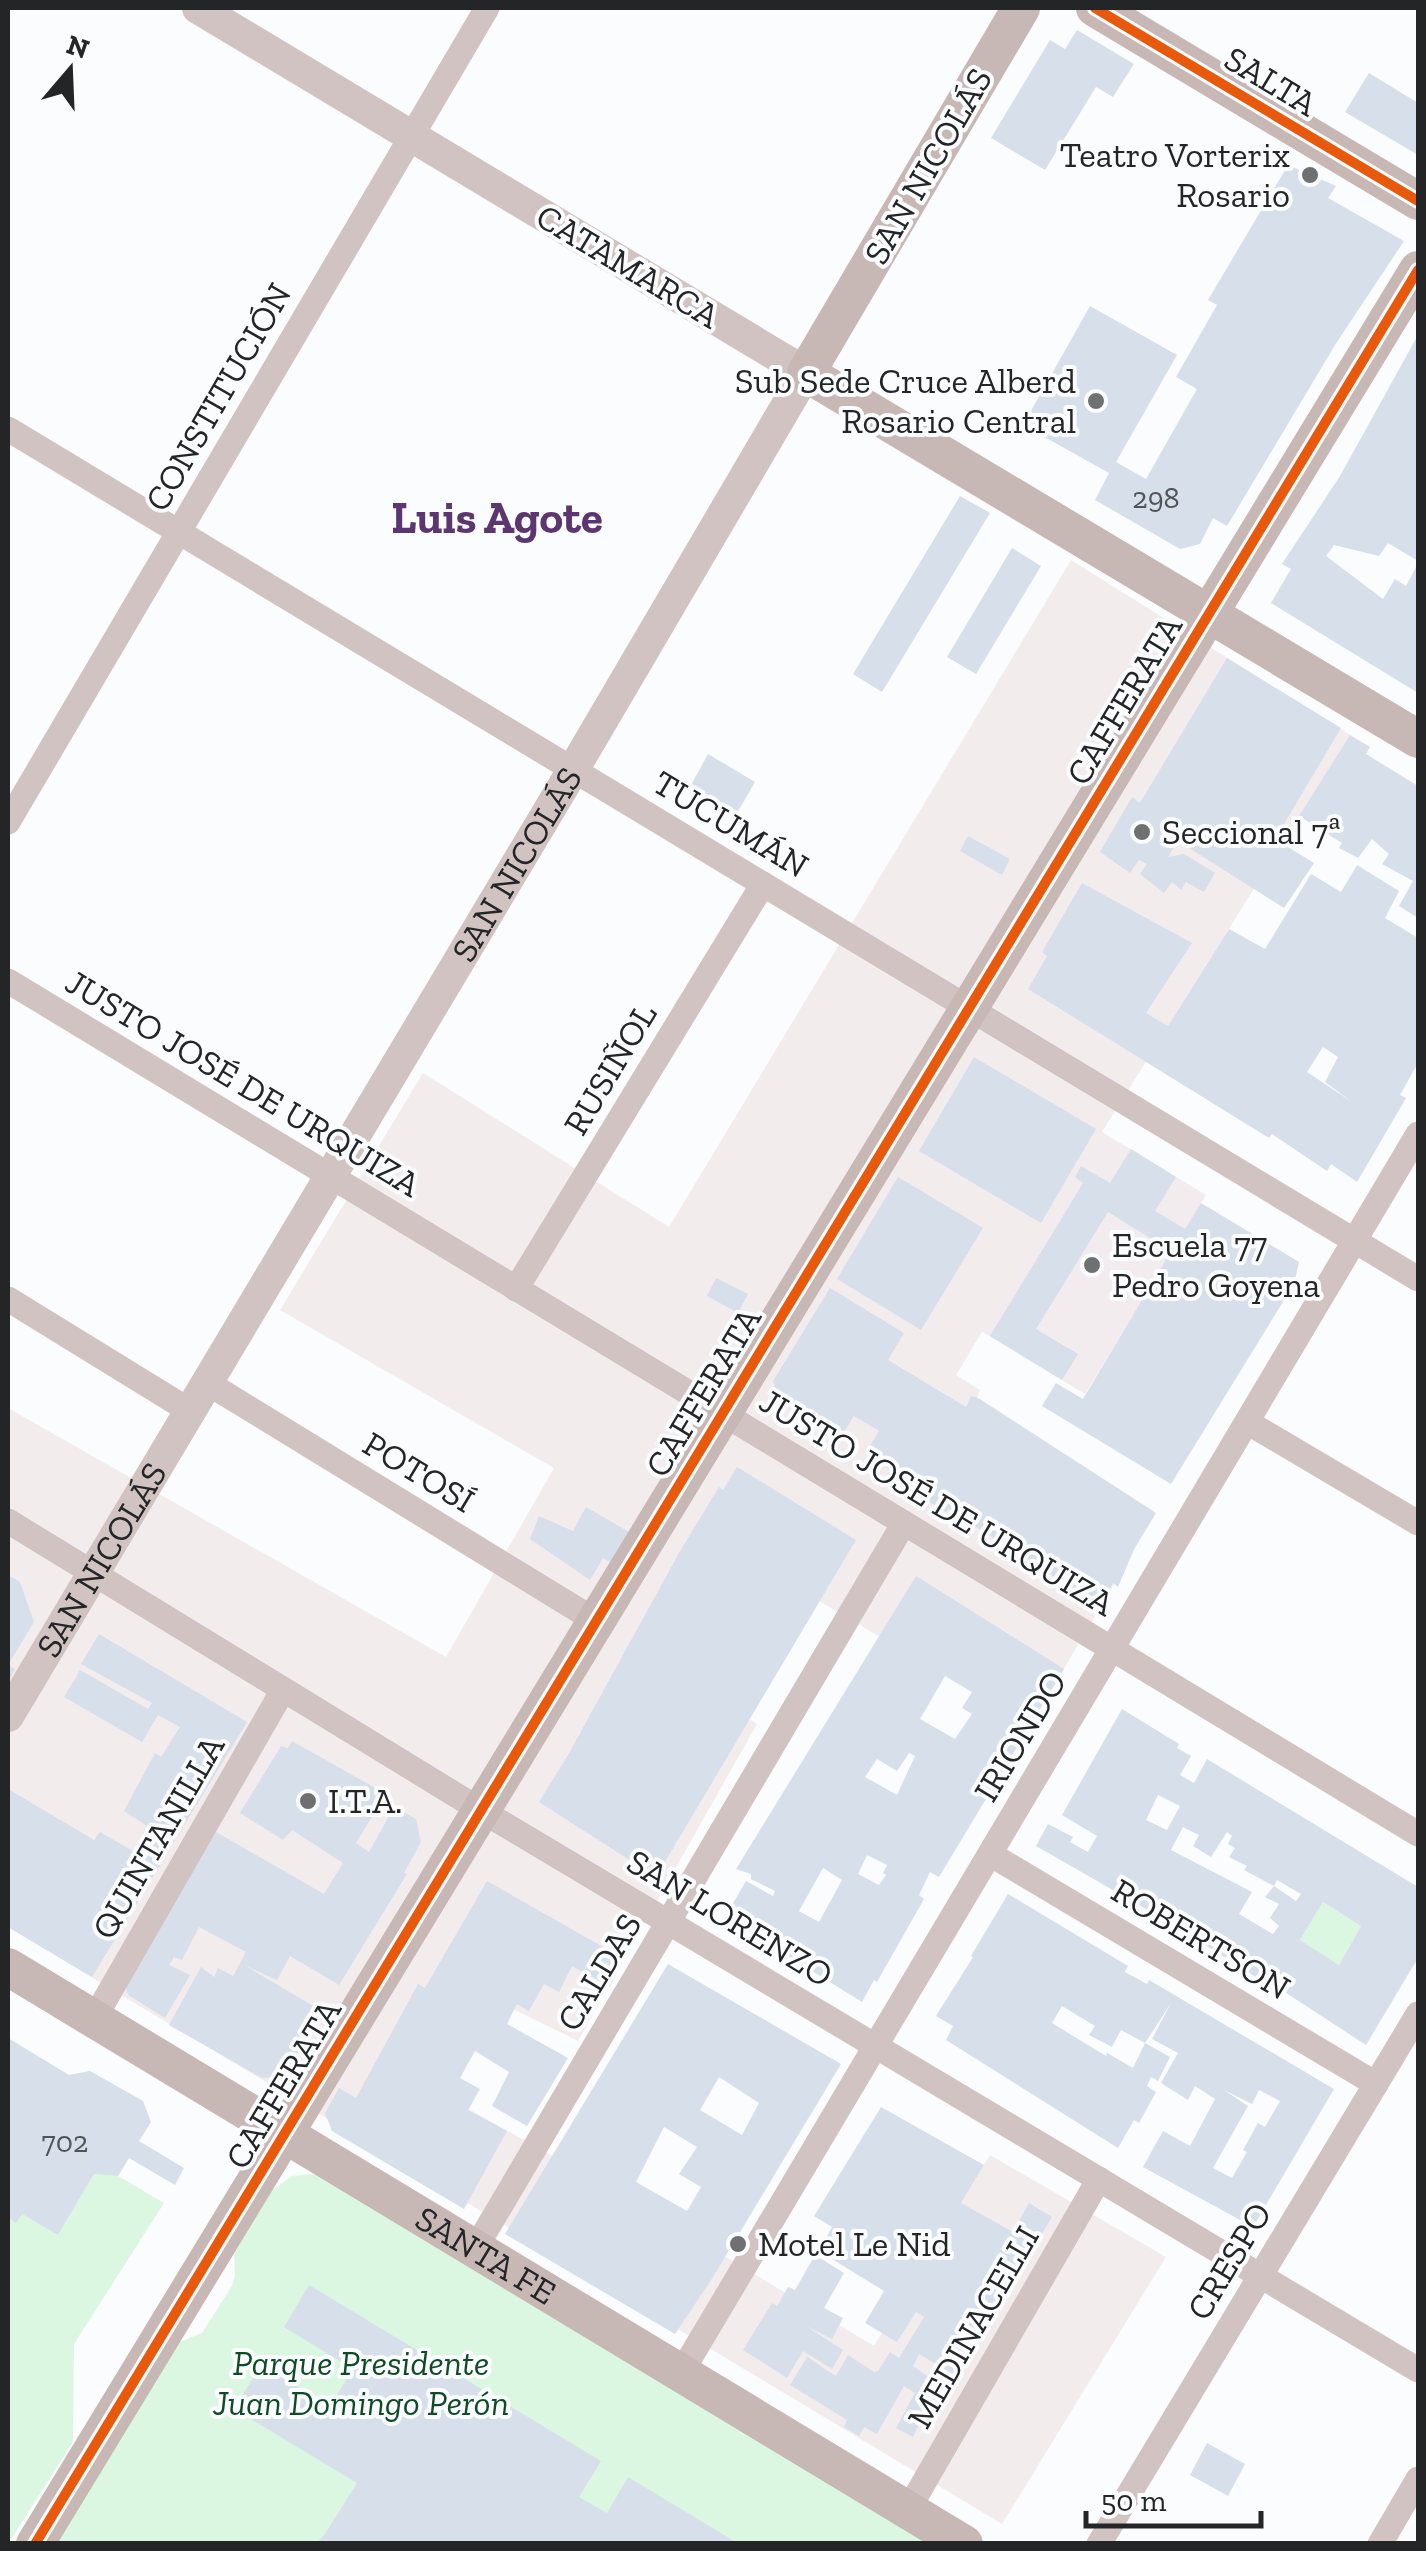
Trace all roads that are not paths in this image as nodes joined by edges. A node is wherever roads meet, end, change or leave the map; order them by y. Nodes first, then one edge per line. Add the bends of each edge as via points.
1 (198, 8) edge
2 (487, 8) edge
3 (1021, 8) edge
4 (1095, 8) edge
5 (410, 136) junction
6 (1418, 202) edge
7 (1418, 270) edge
8 (806, 373) junction
9 (8, 429) edge
10 (180, 533) junction
11 (1209, 613) junction
12 (1418, 739) edge
13 (573, 770) junction
14 (8, 822) edge
15 (763, 884) junction
16 (8, 981) edge
17 (969, 1008) junction
18 (1418, 1134) edge
19 (329, 1175) junction
20 (1355, 1241) junction
21 (1418, 1279) edge
22 (516, 1289) junction
23 (8, 1299) edge
24 (198, 1396) junction
25 (723, 1414) junction
26 (1247, 1422) junction
27 (8, 1521) edge
28 (1418, 1522) edge
29 (904, 1523) junction
30 (92, 1573) junction
31 (596, 1621) junction
32 (1112, 1649) junction
33 (284, 1690) junction
34 (8, 1716) edge
35 (482, 1811) junction
36 (1418, 1834) edge
37 (990, 1854) junction
38 (669, 1922) junction
39 (8, 1967) edge
40 (1418, 2014) edge
41 (94, 2019) junction
42 (876, 2046) junction
43 (1376, 2084) junction
44 (284, 2134) junction
45 (1099, 2180) junction
46 (476, 2249) junction
47 (1260, 2276) junction
48 (1418, 2370) edge
49 (681, 2373) junction
50 (1418, 2480) edge
51 (908, 2510) junction
52 (36, 2544) edge
53 (964, 2544) edge
54 (1099, 2544) edge
55 (1380, 2544) edge

1 - 5 street, CATAMARCA
2 - 5 street, CONSTITUCIÓN
3 - 8 main road, SAN NICOLÁS
4 - 6 main road, SALTA
5 - 8 street, CATAMARCA
5 - 10 street, CONSTITUCIÓN
7 - 11 main road, CAFFERATA
8 - 11 main road, CATAMARCA
8 - 13 street, SAN NICOLÁS
9 - 10 street, TUCUMÁN
10 - 13 street, TUCUMÁN
10 - 14 street, CONSTITUCIÓN
11 - 12 main road, CATAMARCA
11 - 17 main road, CAFFERATA
13 - 15 street, TUCUMÁN
13 - 19 street, SAN NICOLÁS
15 - 17 street, TUCUMÁN
15 - 22 street, RUSIÑOL
16 - 19 street, JUSTO JOSÉ DE URQUIZA
17 - 20 street, TUCUMÁN
17 - 25 main road, CAFFERATA
18 - 20 street, IRIONDO
19 - 22 street, JUSTO JOSÉ DE URQUIZA
19 - 24 street, SAN NICOLÁS
20 - 21 street, TUCUMÁN
20 - 26 street, IRIONDO
22 - 25 street, JUSTO JOSÉ DE URQUIZA
23 - 24 street, POTOSÍ
24 - 30 street, SAN NICOLÁS
24 - 31 street, POTOSÍ
25 - 29 street, JUSTO JOSÉ DE URQUIZA
25 - 31 main road, CAFFERATA
26 - 28 street
26 - 32 street, IRIONDO
27 - 30 street, SAN LORENZO
29 - 32 street, JUSTO JOSÉ DE URQUIZA
29 - 38 street, CALDAS
30 - 33 street, SAN LORENZO
30 - 34 street, SAN NICOLÁS
31 - 35 main road, CAFFERATA
32 - 36 street, JUSTO JOSÉ DE URQUIZA
32 - 37 street, IRIONDO
33 - 35 street, SAN LORENZO
33 - 41 street, QUINTANILLA
35 - 38 street, SAN LORENZO
35 - 44 main road, CAFFERATA
37 - 42 street, IRIONDO
37 - 43 street, ROBERTSON
38 - 42 street, SAN LORENZO
38 - 46 street, CALDAS
39 - 41 main road, SANTA FE
40 - 43 street, CRESPO
41 - 44 main road, SANTA FE
42 - 45 street, SAN LORENZO
42 - 49 street, IRIONDO
43 - 47 street, CRESPO
44 - 46 main road, SANTA FE
44 - 52 main road, CAFFERATA
45 - 47 street, SAN LORENZO
45 - 51 street, MEDINACELLI
46 - 49 main road, SANTA FE
47 - 48 street, SAN LORENZO
47 - 54 street, CRESPO
49 - 51 main road, SANTA FE
50 - 55 street
51 - 53 main road, SANTA FE

